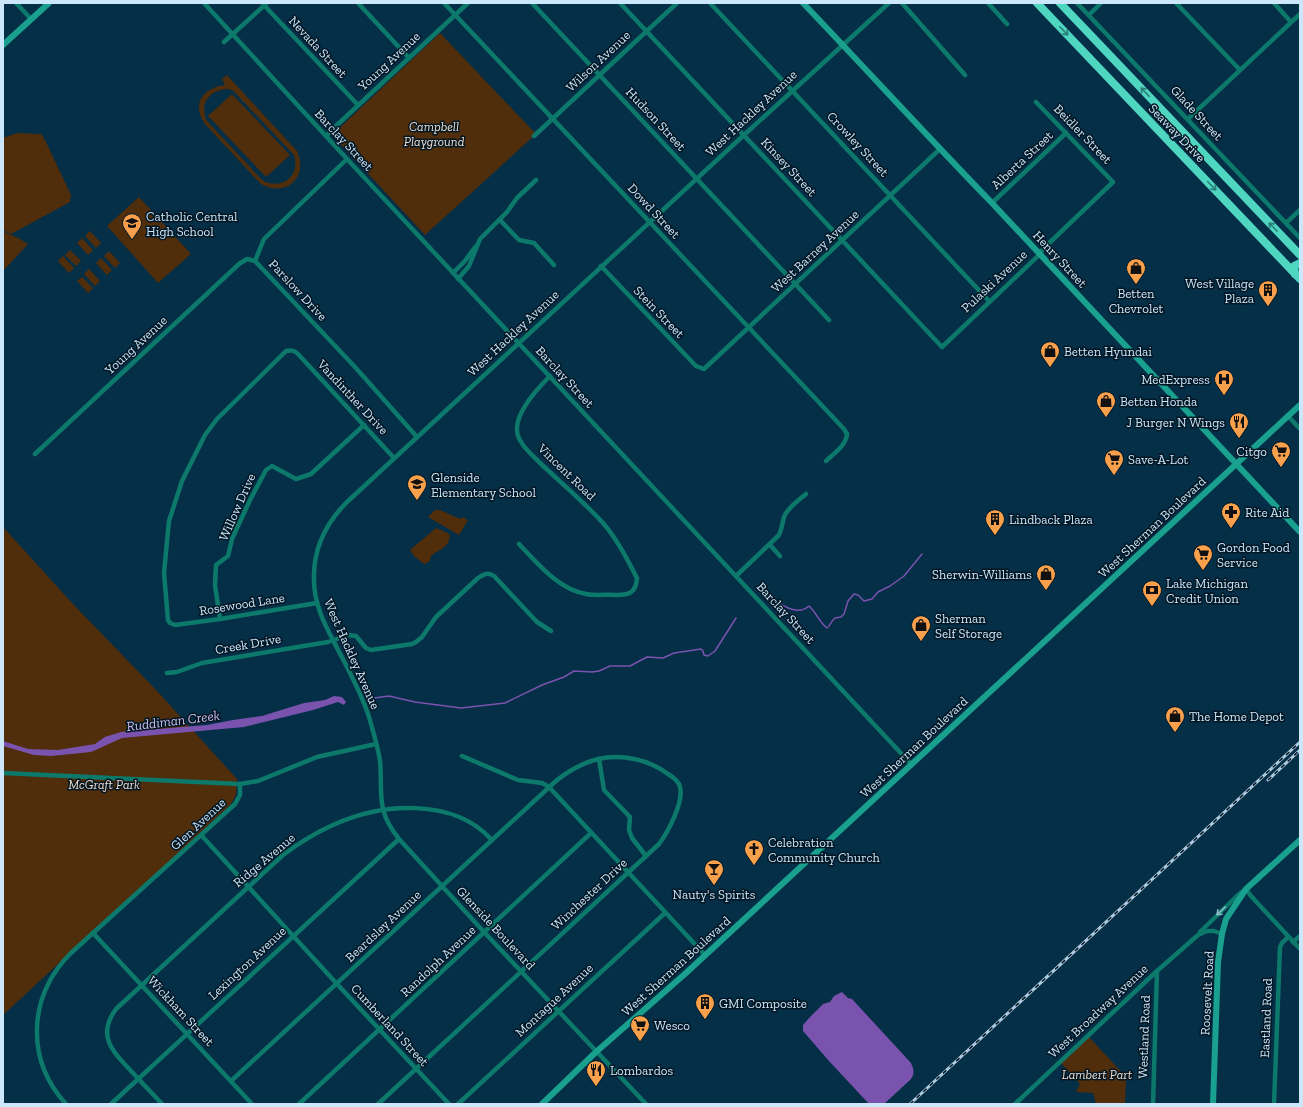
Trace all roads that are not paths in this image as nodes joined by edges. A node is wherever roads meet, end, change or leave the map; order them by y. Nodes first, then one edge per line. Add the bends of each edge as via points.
1 (16, 3) edge
2 (49, 3) edge
3 (204, 3) edge
4 (358, 3) edge
5 (444, 3) edge
6 (468, 3) edge
7 (532, 3) edge
8 (620, 3) edge
9 (677, 3) edge
10 (710, 3) edge
11 (803, 3) edge
12 (889, 3) edge
13 (902, 3) edge
14 (988, 3) edge
15 (1037, 3) edge
16 (1060, 3) edge
17 (1077, 3) edge
18 (1101, 3) edge
19 (1176, 3) edge
20 (1274, 3) edge
21 (264, 4) edge
22 (1300, 14) edge
23 (456, 15) junction
24 (1089, 15) junction
25 (31, 19) junction
26 (1292, 22) junction
27 (1007, 24) dead end
28 (647, 32) junction
29 (232, 35) junction
30 (224, 42) dead end
31 (3, 45) edge
32 (842, 45) junction
33 (409, 58) junction
34 (1240, 70) junction
35 (600, 75) junction
36 (965, 75) dead end
37 (792, 91) junction
38 (1036, 102) dead end
39 (358, 105) junction
40 (552, 119) junction
41 (1188, 119) junction
42 (1066, 133) junction
43 (744, 135) junction
44 (326, 136) junction
45 (534, 136) dead end
46 (940, 149) junction
47 (347, 159) junction
48 (697, 179) junction
49 (536, 180) dead end
50 (1114, 182) joint
51 (890, 196) junction
52 (992, 203) junction
53 (1300, 210) edge
54 (500, 220) junction
55 (650, 223) junction
56 (1286, 223) junction
57 (1300, 238) edge
58 (843, 240) junction
59 (477, 244) junction
60 (1040, 254) junction
61 (1300, 255) edge
62 (255, 261) junction
63 (1300, 263) edge
64 (554, 265) dead end
65 (601, 266) junction
66 (453, 273) junction
67 (1298, 277) edge
68 (458, 279) junction
69 (796, 284) junction
70 (989, 301) junction
71 (829, 320) dead end
72 (749, 328) junction
73 (519, 344) junction
74 (942, 347) joint
75 (704, 369) joint
76 (550, 376) junction
77 (1300, 405) edge
78 (1288, 416) junction
79 (364, 425) junction
80 (1300, 429) edge
81 (417, 436) junction
82 (35, 454) dead end
83 (394, 458) junction
84 (826, 461) dead end
85 (1236, 464) junction
86 (806, 494) dead end
87 (1300, 532) edge
88 (518, 544) dead end
89 (770, 545) junction
90 (780, 556) dead end
91 (736, 576) junction
92 (317, 602) junction
93 (220, 619) junction
94 (170, 623) joint
95 (551, 631) dead end
96 (333, 641) junction
97 (167, 673) dead end
98 (376, 744) junction
99 (462, 756) dead end
100 (598, 759) junction
101 (911, 764) junction
102 (3, 773) edge
103 (240, 784) junction
104 (549, 787) junction
105 (383, 811) junction
106 (591, 833) junction
107 (202, 836) junction
108 (399, 839) junction
109 (492, 840) junction
110 (1300, 840) edge
111 (646, 856) junction
112 (628, 872) junction
113 (442, 886) junction
114 (248, 887) junction
115 (1246, 889) junction
116 (665, 913) junction
117 (93, 932) junction
118 (484, 932) junction
119 (1222, 934) junction
120 (1198, 935) junction
121 (293, 936) junction
122 (1300, 936) edge
123 (1288, 937) junction
124 (1293, 942) junction
125 (1300, 949) edge
126 (705, 955) junction
127 (1157, 971) junction
128 (521, 972) junction
129 (337, 984) junction
130 (142, 985) junction
131 (558, 1011) junction
132 (380, 1030) junction
133 (188, 1034) junction
134 (596, 1052) junction
135 (416, 1069) junction
136 (138, 1079) junction
137 (231, 1082) junction
138 (66, 1104) edge
139 (111, 1104) edge
140 (162, 1104) edge
141 (252, 1104) edge
142 (299, 1104) edge
143 (378, 1104) edge
144 (449, 1104) edge
145 (458, 1104) edge
146 (542, 1104) edge
147 (646, 1104) edge
148 (1015, 1104) edge
149 (1153, 1104) edge
150 (1213, 1104) edge
151 (1274, 1104) edge

1 - 25 street
2 - 25 main road
3 - 29 street, Barclay Street
4 - 33 street
5 - 23 street, Dowd Street
6 - 23 street, Young Avenue
7 - 35 street, Hudson Street
8 - 28 street, Kinsey Street
9 - 28 street, Wilson Avenue
10 - 37 street, Crowley Street
11 - 32 main road, Henry Street
12 - 32 street, West Hackley Avenue
13 - 36 street
14 - 27 street
15 -> 67 highway, Seaway Drive
61 -> 16 highway, Seaway Drive
17 - 24 street, Glade Street
18 - 24 street
19 - 34 street
20 - 26 street
21 - 29 street
21 - 39 street, Nevada Street
22 - 26 street
23 - 33 street, Young Avenue
23 - 40 street, Dowd Street
24 - 41 street, Glade Street
25 - 31 main road
26 - 34 street
28 - 35 street, Wilson Avenue
28 - 43 street, Kinsey Street
29 - 30 street
29 - 44 street, Barclay Street
32 - 37 street, West Hackley Avenue
32 - 46 main road, Henry Street
33 - 39 street, Young Avenue
34 - 41 street
35 - 40 street, Wilson Avenue
35 - 48 street, Hudson Street
37 - 43 street, West Hackley Avenue
37 - 51 street, Crowley Street
38 - 42 street, Beidler Street
39 - 44 street, Young Avenue
40 - 45 street, Wilson Avenue
40 - 55 street, Dowd Street
41 - 56 street, Glade Street
42 - 50 street, Beidler Street
42 - 52 street, Alberta Street
43 - 48 street, West Hackley Avenue
43 - 58 street, Kinsey Street
44 - 47 street, Barclay Street
46 - 51 street, West Barney Avenue
46 - 52 main road, Henry Street
47 - 62 street, Parslow Drive via 264,239
47 - 66 street, Barclay Street
48 - 55 street, West Hackley Avenue
48 - 69 street, Hudson Street
49 - 54 street via 517,198
50 - 60 street, Pulaski Avenue
51 - 58 street, West Barney Avenue
51 - 70 street, Crowley Street
52 - 60 main road, Henry Street
53 - 56 street
54 - 59 street
54 - 64 street via 519,240 534,243
55 - 65 street, West Hackley Avenue
55 - 72 street, Dowd Street
56 - 57 street, Glade Street
58 - 69 street, West Barney Avenue
58 - 74 street, Kinsey Street
59 - 66 street
59 - 68 street via 468,266
60 - 70 street, Pulaski Avenue
60 - 85 main road, Henry Street
62 - 81 street, Parslow Drive
62 - 82 street, Young Avenue via 247,259 239,264
63 - 67 highway via 1294,266
65 - 73 street, West Hackley Avenue
65 - 75 street, Stein Street via 696,366
66 - 68 street, Barclay Street
68 - 73 street, Barclay Street
69 - 71 street, Hudson Street
69 - 72 street, West Barney Avenue
70 - 74 street, Pulaski Avenue
72 - 75 street, West Barney Avenue
72 - 84 street, Dowd Street via 847,434 847,440
73 - 76 street, Barclay Street
73 - 81 street, West Hackley Avenue
76 - 88 street, Vincent Road via 522,412 518,422 518,437 534,457 603,524 622,550 637,578 636,583 632,592 622,595 573,591 548,575
76 - 91 street, Barclay Street
77 - 78 main road, West Sherman Boulevard
78 - 80 street
78 - 85 main road, West Sherman Boulevard
79 - 83 street, Vandinther Drive
79 - 93 street, Willow Drive via 311,474 296,479 272,466 266,470 232,539 228,556 216,564
79 - 94 street, Vandinther Drive via 295,351 286,351 217,419 205,435 182,480 169,521 164,573
81 - 83 street, West Hackley Avenue
83 - 92 street, West Hackley Avenue via 341,508 323,535 314,572
85 - 87 main road, Henry Street
85 - 101 main road, West Sherman Boulevard
86 - 89 street via 787,511 782,530
89 - 90 street
89 - 91 street
91 - 101 street, Barclay Street
92 - 93 street, Rosewood Lane
92 - 96 street, West Hackley Avenue
93 - 94 street, Rosewood Lane via 174,625
95 - 96 street, Creek Drive via 537,622 494,576 488,573 478,578 436,617 422,637 412,644 371,650 356,636 348,635
96 - 97 street, Creek Drive via 202,663
96 - 98 street, West Hackley Avenue via 362,698
98 - 103 street via 317,757 258,781
98 - 105 street, Glenside Boulevard via 380,761
99 - 104 street via 518,780 542,783
100 - 104 street, Winchester Drive via 568,771
100 - 111 street via 604,790 630,817 629,830 632,838
100 - 111 street, Winchester Drive via 614,757 649,763 666,772 680,785 680,800 675,816 662,840
101 - 126 main road, West Sherman Boulevard
102 - 103 street
103 - 107 street, Glen Avenue via 240,795 235,804
104 - 106 street
104 - 109 street, Beardsley Avenue
105 - 108 street, Glenside Boulevard via 390,828
105 - 109 street, Ridge Avenue via 411,808 445,811 476,825
105 - 114 street, Ridge Avenue via 343,821 306,838
106 - 112 street
106 - 118 street, Randolph Avenue
107 - 114 street, Cumberland Street
107 - 117 street, Glen Avenue
108 - 113 street, Glenside Boulevard
108 - 121 street, Lexington Avenue
109 - 113 street, Beardsley Avenue
110 - 115 main road, West Broadway Avenue
111 - 112 street, Winchester Drive
112 - 116 street
112 - 128 street, Winchester Drive
113 - 118 street, Glenside Boulevard
113 - 129 street, Beardsley Avenue
114 - 121 street, Cumberland Street
114 - 130 street, Ridge Avenue
115 - 119 main road, Roosevelt Road via 1226,919
115 -> 120 street, West Broadway Avenue
115 - 123 street
116 - 126 street
116 - 131 street, Montague Avenue
117 - 130 street, Wickham Street
117 - 138 street, Glen Avenue via 56,971 47,986 37,1018 37,1044 43,1068 54,1090
118 - 128 street, Glenside Boulevard
118 - 132 street, Randolph Avenue
119 - 120 street via 1207,931
119 - 150 main road, Roosevelt Road via 1218,962
120 - 127 street, West Broadway Avenue
121 - 129 street, Cumberland Street
121 - 133 street, Lexington Avenue
122 - 124 street
123 - 124 street
123 - 151 street, Eastland Road via 1280,947
124 - 125 street
126 - 134 main road, West Sherman Boulevard
127 - 148 street, West Broadway Avenue
127 - 149 street, Westland Road
128 - 131 street, Glenside Boulevard
128 - 135 street, Winchester Drive
129 - 132 street, Cumberland Street
129 - 137 street, Beardsley Avenue
130 - 133 street, Wickham Street
130 - 136 street, Ridge Avenue via 111,1015 106,1032 112,1050
131 - 134 street, Glenside Boulevard
131 - 145 street, Montague Avenue
132 - 135 street, Cumberland Street
132 - 142 street, Randolph Avenue
133 - 136 street, Lexington Avenue
133 - 137 street, Wickham Street
134 - 146 main road, West Sherman Boulevard
134 - 147 street, Glenside Boulevard
135 - 143 street, Winchester Drive
135 - 144 street, Cumberland Street
136 - 139 street, Lexington Avenue
136 - 140 street, Ridge Avenue
137 - 141 street, Wickham Street

